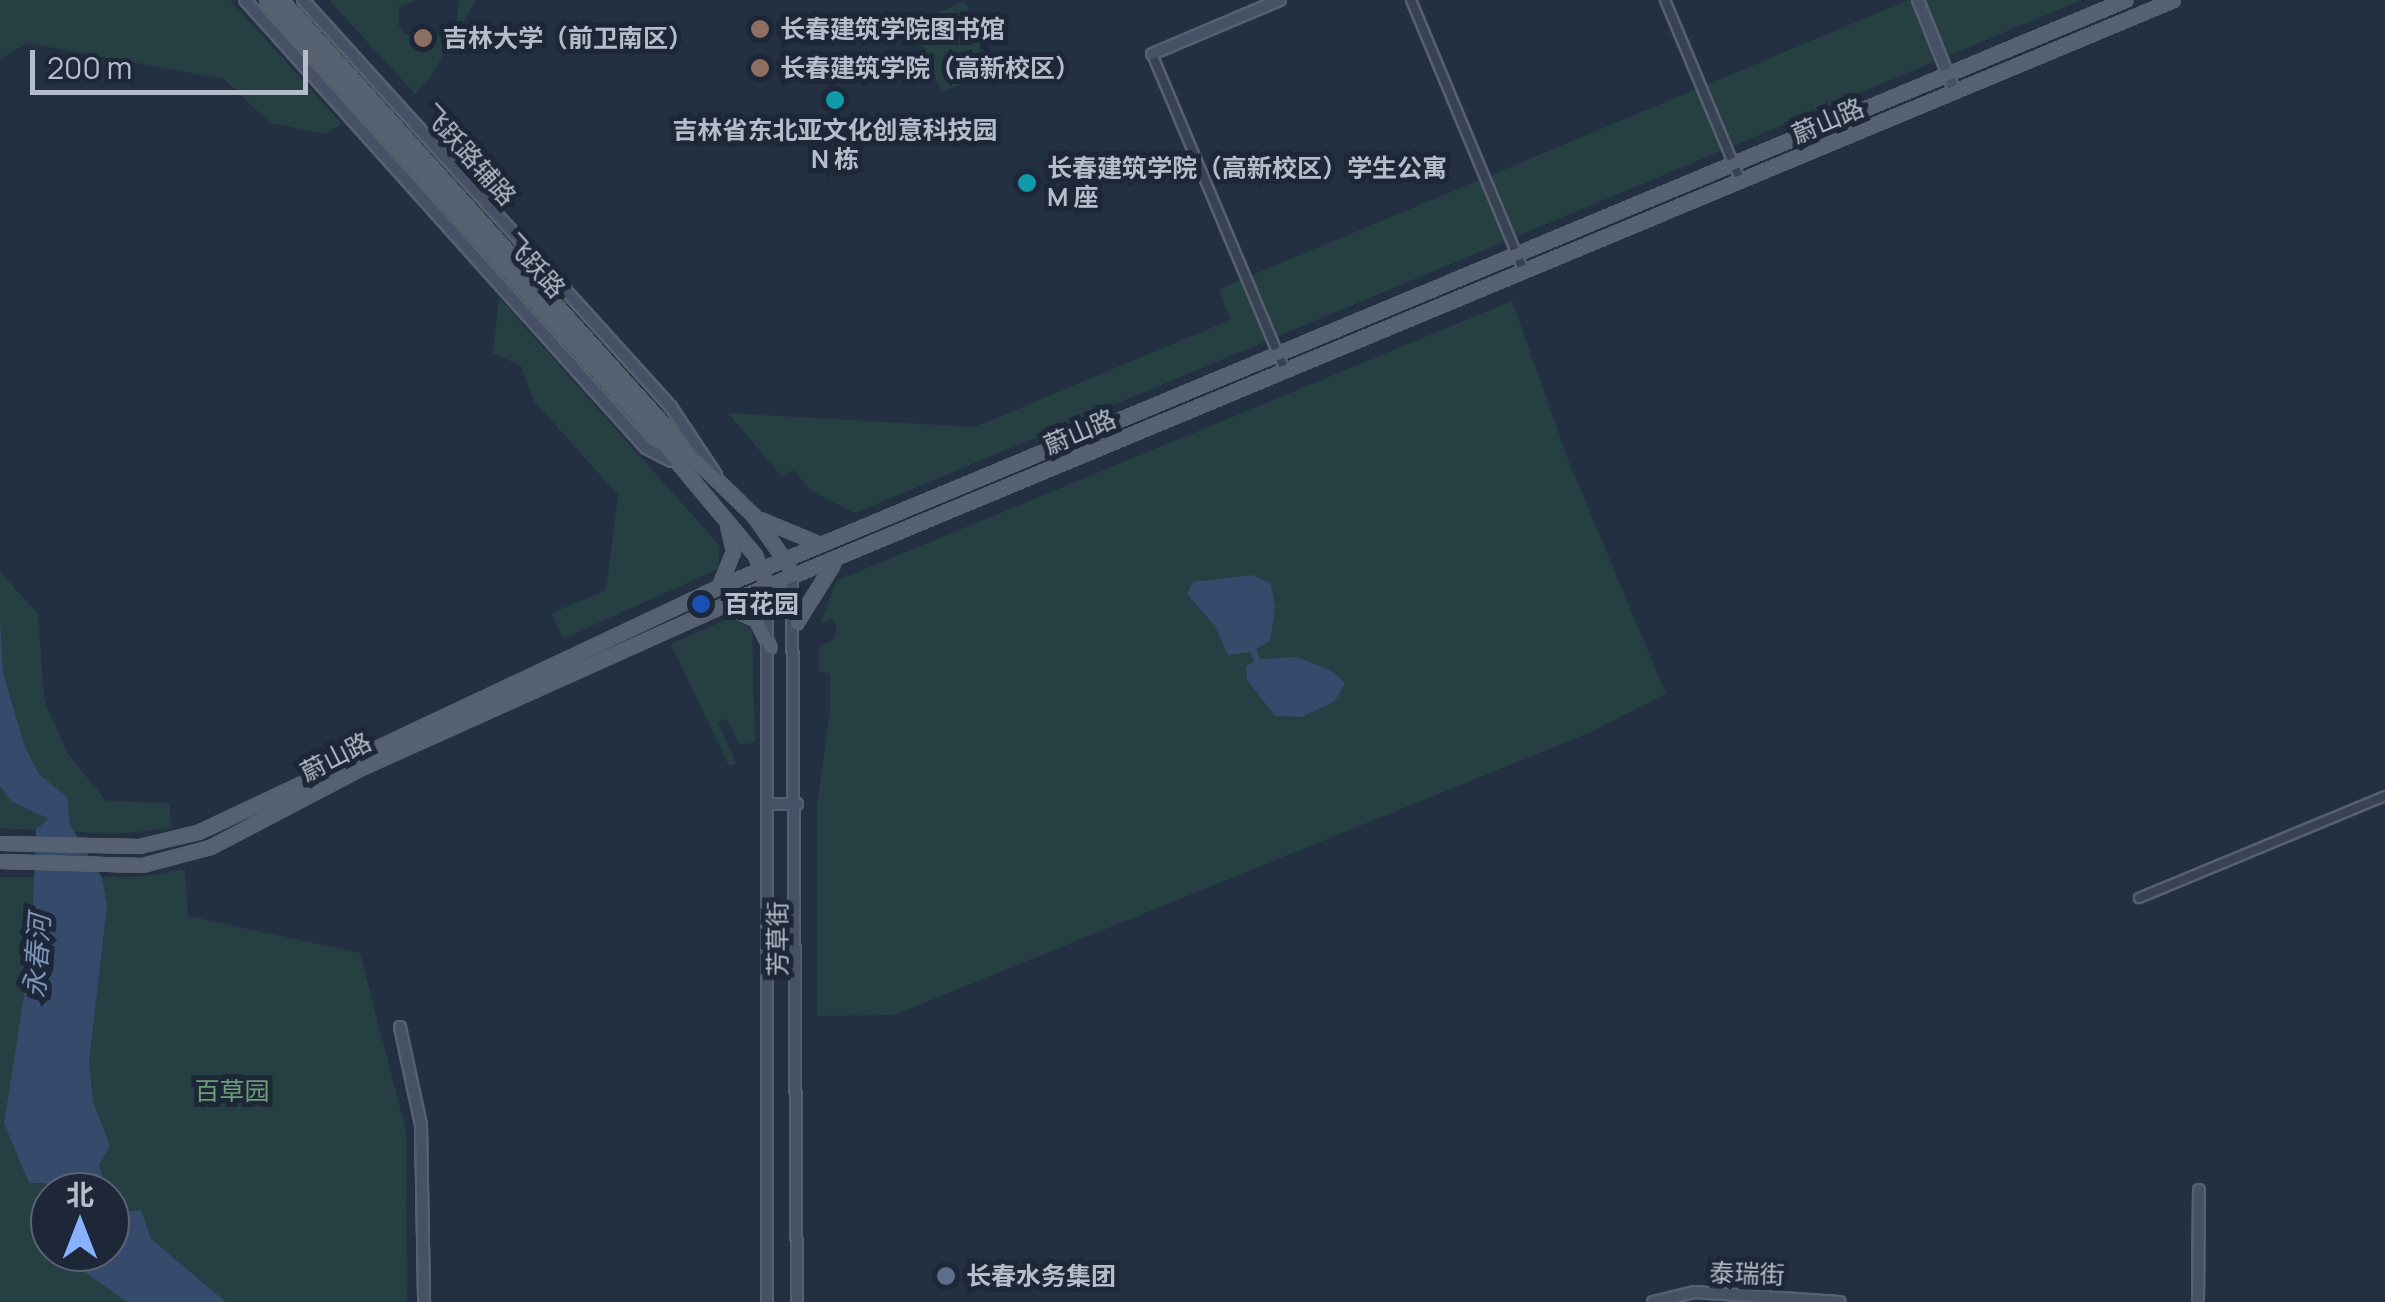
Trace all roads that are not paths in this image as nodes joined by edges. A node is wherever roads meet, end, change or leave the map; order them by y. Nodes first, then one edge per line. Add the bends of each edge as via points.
1 (245, 0) edge
2 (266, 0) edge
3 (281, 0) edge
4 (302, 0) edge
5 (1280, 0) edge
6 (1411, 0) edge
7 (1665, 0) edge
8 (1918, 0) edge
9 (2124, 0) edge
10 (2172, 0) edge
11 (1152, 54) joint
12 (1948, 74) junction
13 (1956, 92) junction
14 (1734, 163) junction
15 (1741, 182) junction
16 (469, 185) junction
17 (481, 222) junction
18 (1516, 254) junction
19 (1524, 272) junction
20 (526, 273) junction
21 (556, 281) junction
22 (1278, 354) junction
23 (1285, 371) junction
24 (671, 461) junction
25 (717, 476) junction
26 (754, 516) junction
27 (728, 524) junction
28 (820, 544) junction
29 (842, 557) junction
30 (786, 558) junction
31 (761, 569) junction
32 (792, 576) junction
33 (718, 586) junction
34 (767, 586) junction
35 (724, 605) junction
36 (796, 624) junction
37 (770, 647) junction
38 (2385, 796) edge
39 (770, 804) junction
40 (797, 804) junction
41 (0, 843) edge
42 (0, 861) edge
43 (2139, 898) dead end
44 (400, 1027) dead end
45 (2198, 1190) dead end
46 (424, 1302) edge
47 (766, 1302) edge
48 (797, 1302) edge
49 (1653, 1302) edge
50 (1840, 1302) edge
51 (2198, 1302) edge

1 - 24 street via 646,448
2 - 24 main road, 飞跃路 via 632,408
3 - 17 main road, 飞跃路
4 - 16 street, 飞跃路辅路
5 - 11 street
6 - 18 street
7 - 14 street
8 - 12 street
9 - 12 main road, 蔚山路
10 - 13 main road, 蔚山路
11 - 22 street
12 - 13 street
12 - 14 main road, 蔚山路
13 - 15 main road, 蔚山路
14 - 15 street
14 - 18 main road, 蔚山路
15 - 19 main road, 蔚山路
16 - 17 street
16 - 21 street, 飞跃路辅路
17 - 20 main road, 飞跃路
18 - 19 street
18 - 22 main road, 蔚山路
19 - 23 main road, 蔚山路
20 - 21 street
20 - 25 main road, 飞跃路
21 - 25 street, 飞跃路辅路 via 671,408
22 - 23 street
22 - 28 main road, 蔚山路
23 - 29 main road, 蔚山路
24 - 27 main road, 飞跃路
25 - 26 main road, 飞跃路
26 - 28 main road
26 - 30 main road, 飞跃路
27 - 31 main road, 飞跃路
27 - 33 main road via 733,551
28 - 30 main road, 蔚山路
29 - 32 main road, 蔚山路
29 - 36 main road via 819,578
30 - 31 main road, 蔚山路
30 - 32 main road, 飞跃路
31 - 33 main road, 蔚山路
31 - 34 main road, 飞跃路
32 - 34 main road, 蔚山路
32 - 36 street, 芳草街
33 - 41 main road, 蔚山路 via 198,832 108,846
34 - 35 main road, 蔚山路
34 - 37 street, 芳草街
35 - 37 main road via 756,620
35 - 42 main road, 蔚山路 via 361,768 210,847 158,862 109,866
36 - 40 street, 芳草街
37 - 39 street, 芳草街
38 - 43 street
39 - 40 street
39 - 47 street, 芳草街
40 - 48 street, 芳草街
44 - 46 street via 421,1125
45 - 51 street
49 - 50 street, 泰瑞街 via 1694,1292

